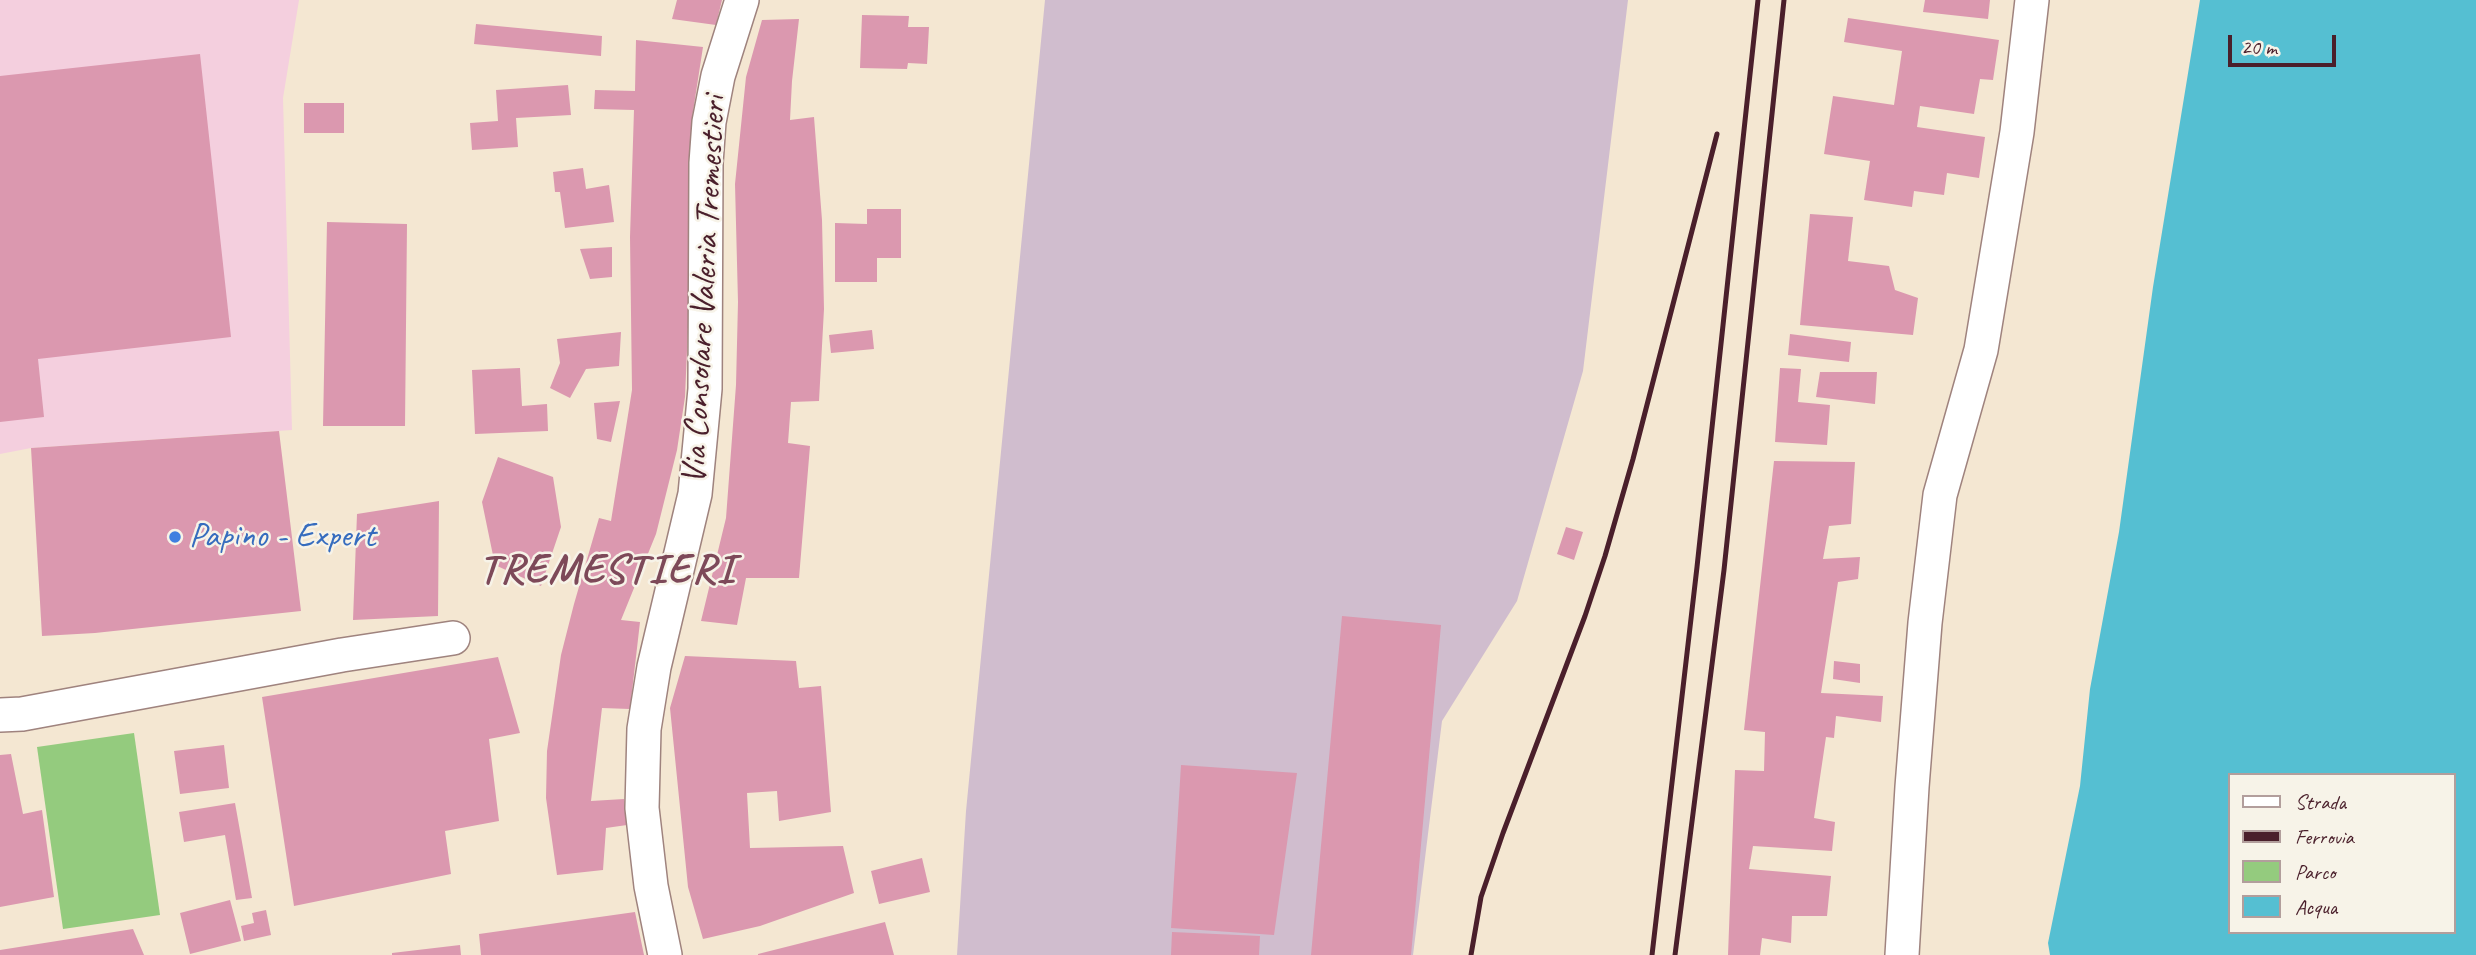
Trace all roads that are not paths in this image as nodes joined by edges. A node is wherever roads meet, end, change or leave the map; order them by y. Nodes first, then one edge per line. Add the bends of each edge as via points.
1 (742, 0) edge
2 (2032, 0) edge
3 (453, 638) dead end
4 (0, 715) edge
5 (665, 955) edge
6 (1902, 955) edge

1 - 5 street, Via Consolare Valeria Tremestieri via 718,75 709,122 705,389 695,494 644,729 642,808
2 - 6 street via 2017,132 1981,350 1940,495 1925,623
3 - 4 street

